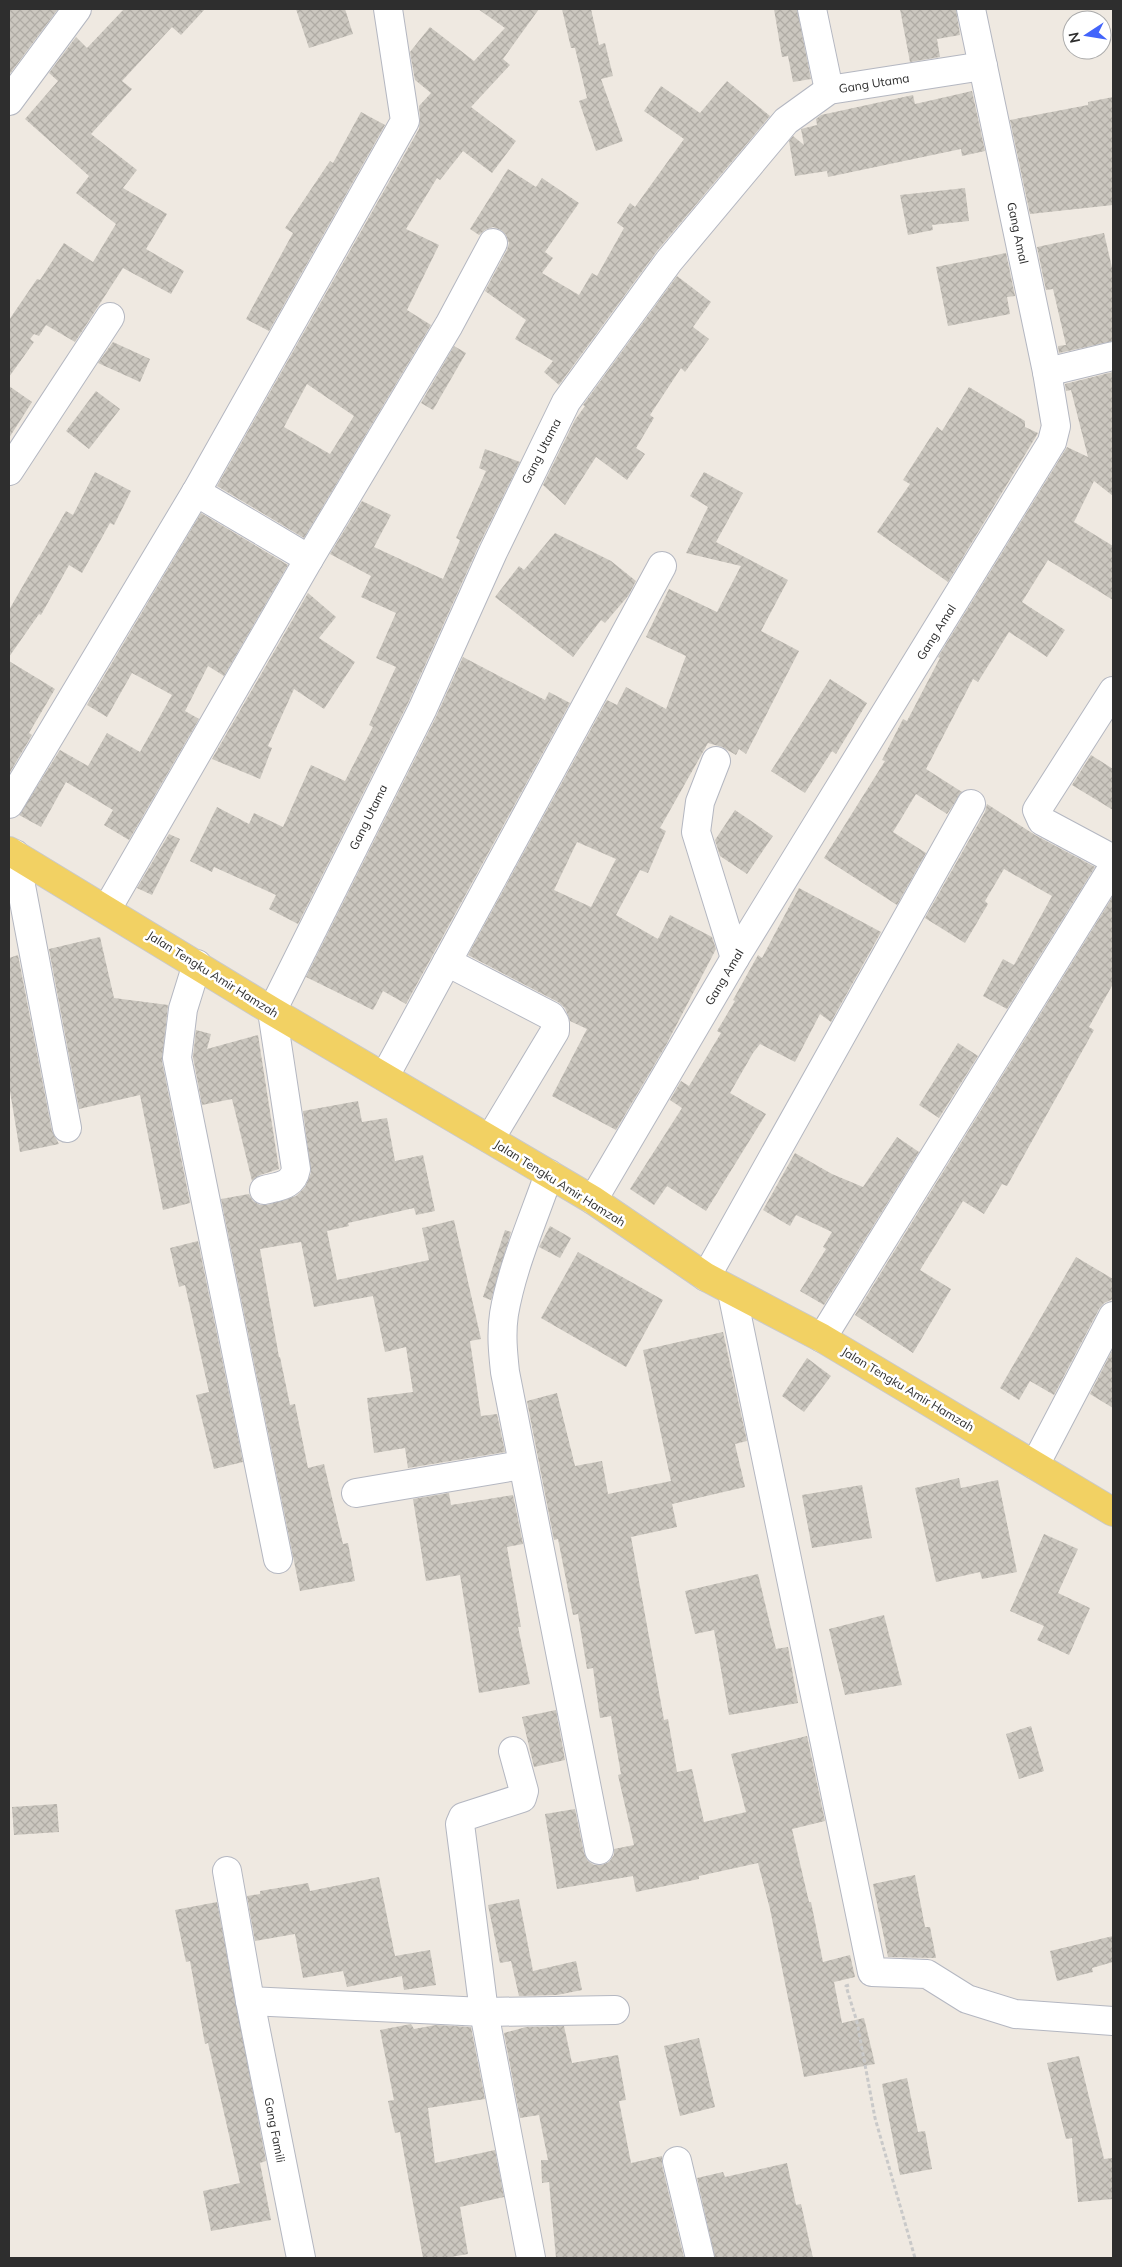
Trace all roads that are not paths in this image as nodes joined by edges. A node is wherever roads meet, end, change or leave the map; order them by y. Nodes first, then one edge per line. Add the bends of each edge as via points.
1 (76, 9) edge
2 (388, 9) edge
3 (812, 9) edge
4 (971, 9) edge
5 (983, 66) junction
6 (829, 90) junction
7 (9, 101) edge
8 (493, 243) dead end
9 (110, 317) dead end
10 (1113, 356) edge
11 (1048, 372) junction
12 (9, 471) edge
13 (196, 492) junction
14 (309, 559) junction
15 (662, 566) dead end
16 (1113, 691) edge
17 (716, 761) dead end
18 (9, 804) edge
19 (971, 804) dead end
20 (12, 852) edge
21 (1113, 859) edge
22 (1113, 867) edge
23 (107, 909) junction
24 (735, 958) junction
25 (447, 962) junction
26 (197, 964) junction
27 (272, 1011) junction
28 (385, 1076) junction
29 (67, 1128) dead end
30 (490, 1139) junction
31 (549, 1174) junction
32 (264, 1190) dead end
33 (593, 1200) junction
34 (706, 1277) junction
35 (732, 1292) junction
36 (1113, 1316) edge
37 (822, 1338) junction
38 (522, 1465) junction
39 (1035, 1465) junction
40 (356, 1493) dead end
41 (1113, 1512) edge
42 (278, 1559) dead end
43 (513, 1751) dead end
44 (599, 1850) dead end
45 (227, 1871) dead end
46 (250, 2001) junction
47 (615, 2010) dead end
48 (484, 2012) junction
49 (1113, 2021) edge
50 (677, 2161) dead end
51 (301, 2258) edge
52 (532, 2258) edge
53 (700, 2258) edge

1 - 7 street
2 - 13 street via 405,121
3 - 6 street
4 - 5 street, Gang Amal
5 - 6 street, Gang Utama
5 - 11 street, Gang Amal
6 - 27 street, Gang Utama via 780,128 669,261 566,402 492,552 422,710
8 - 14 street via 449,325
9 - 12 street
10 - 11 street
11 - 24 street, Gang Amal via 1056,426 1048,449
13 - 14 street
13 - 18 street
14 - 23 street
15 - 25 street
16 - 21 street via 1037,810 1042,822
17 - 24 street via 700,802 696,832
19 - 34 street
20 - 23 main road, Jalan Tengku Amir Hamzah
20 - 29 street
22 - 37 street
23 - 26 main road, Jalan Tengku Amir Hamzah
24 - 33 street, Gang Amal
25 - 28 street
25 - 30 street via 551,1016 555,1023 554,1031
26 - 27 main road, Jalan Tengku Amir Hamzah
26 - 42 street via 182,1009 176,1058
27 - 28 main road, Jalan Tengku Amir Hamzah
27 - 32 street via 296,1169 295,1178 289,1183
28 - 30 main road, Jalan Tengku Amir Hamzah
30 - 31 main road, Jalan Tengku Amir Hamzah
31 - 33 main road, Jalan Tengku Amir Hamzah
31 - 38 street via 511,1285 502,1334 505,1372
33 - 34 main road, Jalan Tengku Amir Hamzah
34 - 35 main road, Jalan Tengku Amir Hamzah
35 - 37 main road, Jalan Tengku Amir Hamzah
35 - 49 street via 872,1972 927,1974 967,1999 1015,2014
36 - 39 street
37 - 39 main road, Jalan Tengku Amir Hamzah
38 - 40 street
38 - 44 street
39 - 41 main road, Jalan Tengku Amir Hamzah
43 - 48 street via 524,1791 522,1798 463,1817 460,1824
45 - 46 street, Gang Famili
46 - 48 street
46 - 51 street, Gang Famili
47 - 48 street
48 - 52 street
50 - 53 street

